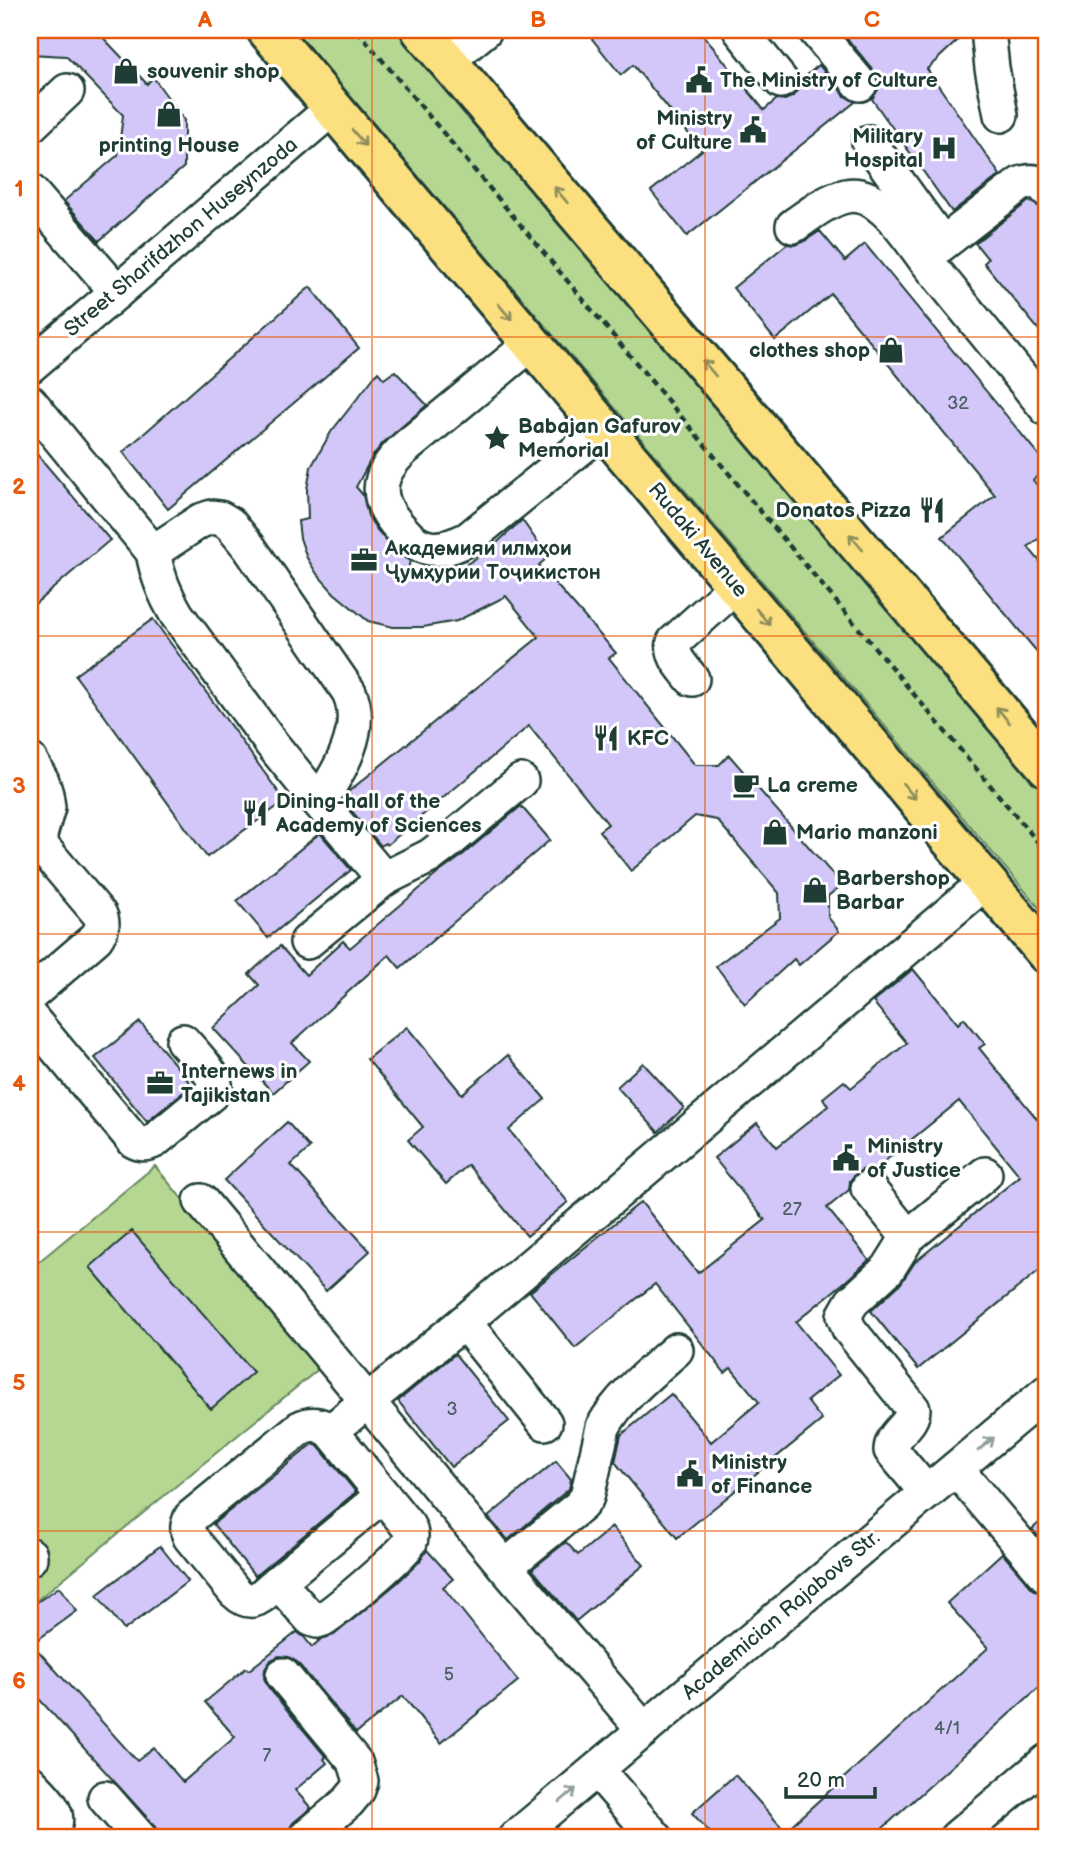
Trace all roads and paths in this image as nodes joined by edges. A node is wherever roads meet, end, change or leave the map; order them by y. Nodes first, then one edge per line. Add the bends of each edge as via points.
1 (267, 30) edge
2 (357, 30) edge
3 (421, 30) edge
4 (485, 30) edge
5 (740, 30) edge
6 (815, 30) edge
7 (988, 30) edge
8 (447, 61) junction
9 (781, 81) dead end
10 (860, 84) dead end
11 (67, 91) dead end
12 (333, 108) junction
13 (1002, 115) dead end
14 (30, 126) edge
15 (869, 142) dead end
16 (1047, 190) edge
17 (33, 201) edge
18 (793, 226) dead end
19 (933, 251) junction
20 (117, 292) junction
21 (532, 343) junction
22 (30, 366) edge
23 (30, 402) edge
24 (1047, 409) edge
25 (604, 429) junction
26 (153, 552) junction
27 (736, 586) junction
28 (692, 679) dead end
29 (30, 760) edge
30 (1047, 767) edge
31 (521, 781) dead end
32 (319, 802) junction
33 (34, 846) edge
34 (1047, 853) edge
35 (384, 879) junction
36 (986, 882) junction
37 (307, 942) dead end
38 (1047, 954) edge
39 (30, 995) edge
40 (30, 1017) edge
41 (183, 1041) dead end
42 (985, 1174) dead end
43 (868, 1188) dead end
44 (201, 1201) dead end
45 (908, 1237) junction
46 (464, 1322) junction
47 (676, 1350) dead end
48 (1047, 1392) edge
49 (368, 1402) junction
50 (544, 1423) dead end
51 (331, 1431) junction
52 (956, 1469) junction
53 (927, 1493) junction
54 (383, 1495) junction
55 (506, 1567) junction
56 (1047, 1576) edge
57 (278, 1582) junction
58 (283, 1675) dead end
59 (644, 1730) junction
60 (1047, 1760) edge
61 (597, 1770) junction
62 (30, 1782) edge
63 (105, 1798) dead end
64 (42, 1838) edge
65 (140, 1838) edge
66 (306, 1838) edge
67 (515, 1838) edge
68 (656, 1838) edge
69 (956, 1838) edge

1 - 12 highway, Rudaki Avenue
2 - 34 path
3 - 8 highway
4 - 8 street
5 - 9 street
6 - 10 street
7 - 13 street
30 -> 8 highway
11 - 14 street
12 - 20 street, Street Sharifdzhon Huseynzoda
12 -> 21 highway, Rudaki Avenue
15 - 19 street
16 - 19 street via 1036,181 1020,184
17 - 20 street
18 - 19 street via 836,199 857,195 877,203
19 - 24 street
20 - 22 street, Street Sharifdzhon Huseynzoda
21 - 25 highway, Rudaki Avenue
21 - 25 street via 389,464 382,482 382,502 396,524 418,544 439,549 453,546 479,531
23 - 26 street
25 - 27 highway, Rudaki Avenue
26 - 32 street via 165,595 177,615
26 - 32 street via 200,521 212,517 230,524 349,692 355,713 348,747
27 - 28 street via 674,642 675,658
27 -> 36 highway, Rudaki Avenue
29 - 33 street via 42,781 48,807
31 - 35 street via 439,850
32 - 35 street
33 - 39 street via 103,922 96,938
35 - 37 street
36 - 38 highway, Rudaki Avenue
36 - 46 street
40 - 41 street via 139,1144 154,1141 215,1089 211,1075
42 - 45 street
43 - 45 street
44 - 49 street
45 - 53 street via 888,1269 852,1302 844,1316 849,1329 913,1409 891,1450
46 - 49 street
46 - 50 street
47 - 55 street via 608,1417 581,1505
52 -> 48 street, Academician Rajabovs Str.
49 - 51 street
49 - 55 street
51 - 54 street
51 - 57 street via 319,1424 300,1429 188,1524 190,1537 243,1600 254,1601
52 - 53 street, Academician Rajabovs Str.
52 - 56 street
53 - 59 street, Academician Rajabovs Str.
54 - 57 street
54 - 57 street via 408,1526 411,1540 329,1615 311,1619
55 - 59 street
58 - 66 street via 355,1762 361,1781 353,1797
59 - 61 street, Academician Rajabovs Str.
60 - 69 street
67 -> 61 street, Academician Rajabovs Str.
61 - 68 street
62 - 64 street via 56,1819
63 - 65 street

